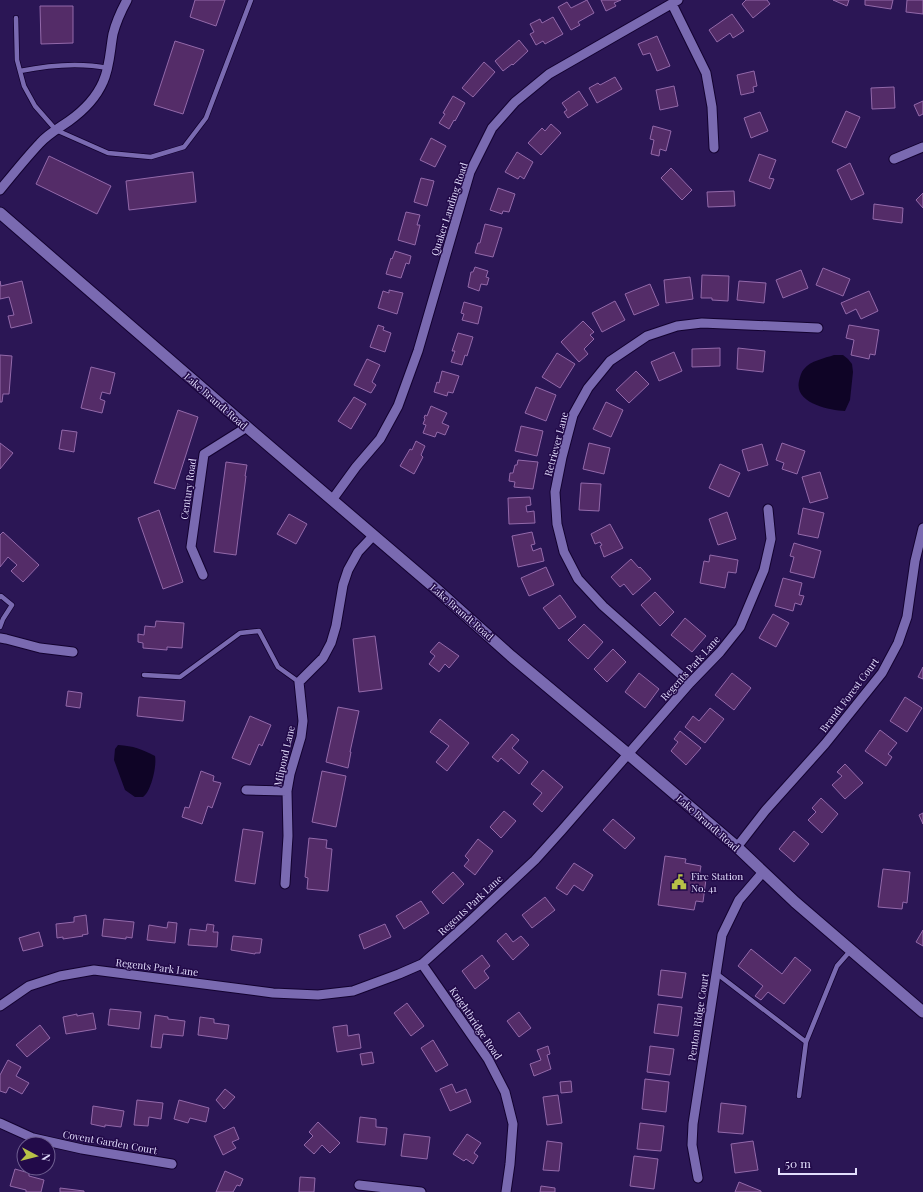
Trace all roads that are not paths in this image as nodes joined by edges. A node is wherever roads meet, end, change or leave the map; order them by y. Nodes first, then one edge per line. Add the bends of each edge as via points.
1 (127, 0) edge
2 (251, 0) edge
3 (675, 2) edge
4 (16, 18) dead end
5 (108, 68) junction
6 (20, 71) junction
7 (56, 130) junction
8 (923, 147) edge
9 (714, 148) dead end
10 (894, 159) dead end
11 (0, 190) edge
12 (0, 213) edge
13 (818, 328) dead end
14 (247, 427) junction
15 (332, 500) junction
16 (768, 509) dead end
17 (923, 528) edge
18 (373, 536) junction
19 (203, 575) dead end
20 (0, 597) edge
21 (0, 627) edge
22 (0, 638) edge
23 (73, 652) dead end
24 (144, 675) dead end
25 (299, 682) junction
26 (690, 684) junction
27 (628, 754) junction
28 (246, 790) dead end
29 (287, 790) junction
30 (737, 847) junction
31 (763, 872) junction
32 (285, 884) dead end
33 (851, 950) junction
34 (422, 964) junction
35 (716, 973) junction
36 (0, 1006) edge
37 (923, 1012) edge
38 (806, 1042) junction
39 (799, 1096) dead end
40 (0, 1123) edge
41 (172, 1164) dead end
42 (698, 1178) dead end
43 (359, 1184) dead end
44 (421, 1192) edge
45 (506, 1192) edge

1 - 5 street via 114,33
2 - 7 lane via 206,118 184,147 151,158 108,153
3 - 9 street via 706,72 712,107
3 - 15 street, Quaker Landing Road via 549,74 515,102 492,128 470,172 418,351 398,406 380,439
4 - 6 lane via 17,60
5 - 6 lane via 62,65
5 - 7 street via 94,97
6 - 7 lane via 24,86 35,106
7 - 11 street via 40,143
8 - 10 street
12 - 14 street, Lake Brandt Road
13 - 26 street, Retriever Lane via 702,323 677,326 647,336 610,361 588,388 573,416 555,492 557,524 564,552 578,579 603,606
14 - 15 street, Lake Brandt Road
14 - 19 street, Century Road via 204,454 191,547
15 - 18 street, Lake Brandt Road
16 - 26 street, Regents Park Lane via 771,539 764,570 740,627
17 - 30 street, Brandt Forest Court via 915,561 907,617 898,643 882,673
18 - 25 street via 358,552 348,570 331,643 323,658
18 - 27 street, Lake Brandt Road
20 - 21 lane via 12,605
22 - 23 street via 40,648
24 - 25 lane via 180,677 240,632 259,631 278,667
25 - 29 street, Milpond Lane via 303,721
26 - 27 street, Regents Park Lane
27 - 30 street, Lake Brandt Road
27 - 34 street, Regents Park Lane via 535,860
28 - 29 street
29 - 32 street, Milpond Lane
30 - 31 street, Lake Brandt Road
31 - 33 street, Lake Brandt Road
31 - 35 street, Penton Ridge Court via 739,900 722,935
33 - 37 street, Lake Brandt Road
33 - 38 lane via 837,966
34 - 36 street, Regents Park Lane via 352,991 318,995 273,993 94,970 60,976 29,986
34 - 45 street, Knightbridge Road via 488,1059 505,1092 513,1124
35 - 38 lane
35 - 42 street, Penton Ridge Court via 693,1124 692,1145
38 - 39 lane
40 - 41 street, Covent Garden Court via 33,1138
43 - 44 street

